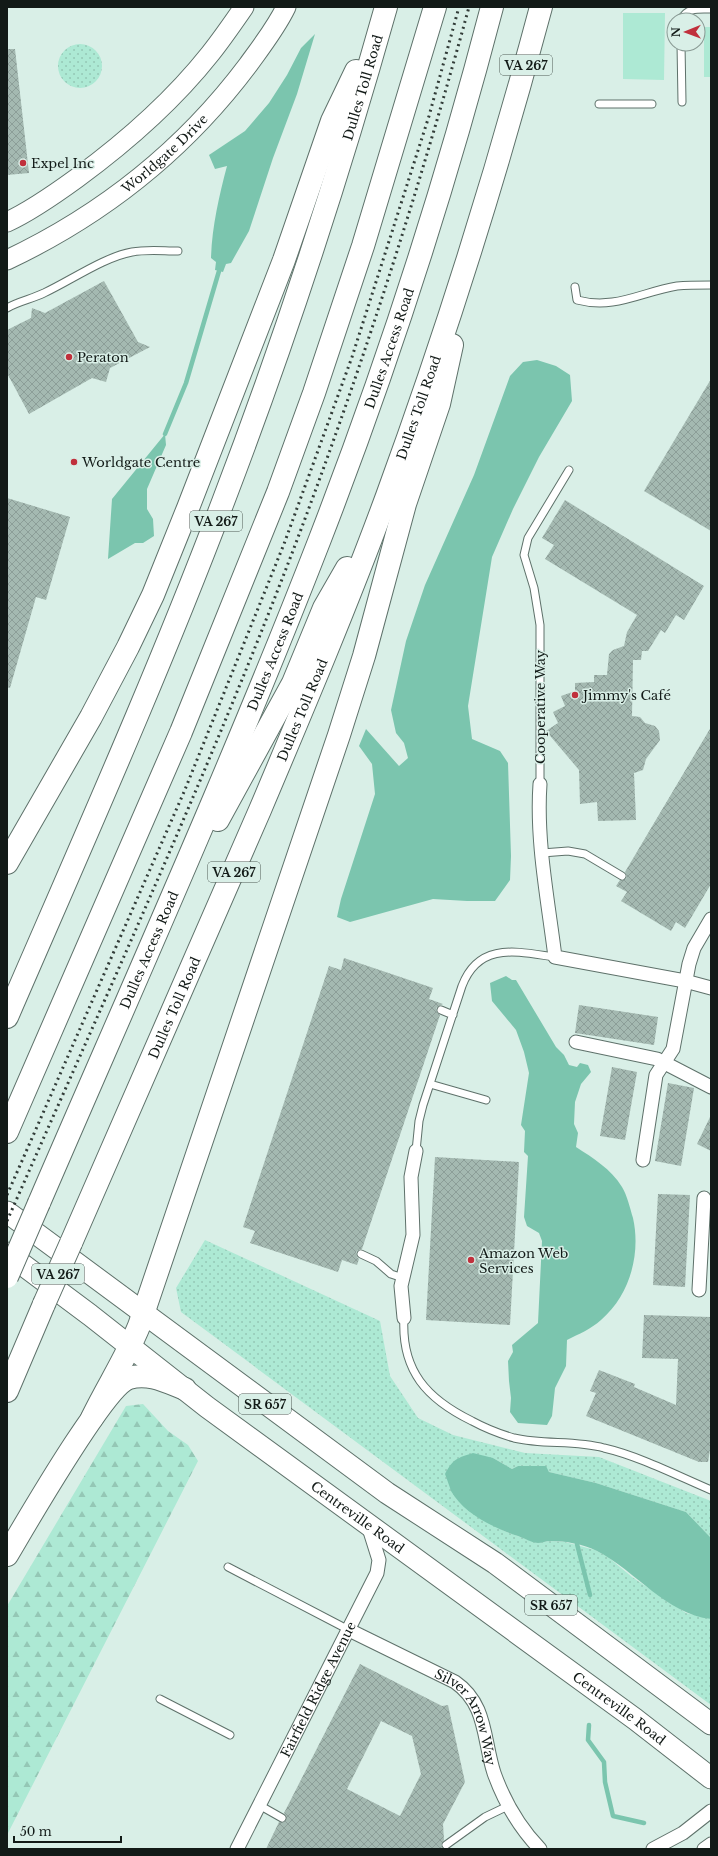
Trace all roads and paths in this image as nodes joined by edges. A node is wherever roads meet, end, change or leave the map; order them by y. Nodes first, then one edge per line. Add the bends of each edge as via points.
1 (244, 7) edge
2 (286, 7) edge
3 (435, 7) edge
4 (492, 7) edge
5 (541, 7) edge
6 (385, 9) edge
7 (711, 9) edge
8 (686, 12) edge
9 (681, 52) edge
10 (682, 102) dead end
11 (600, 104) dead end
12 (652, 104) dead end
13 (7, 222) edge
14 (479, 225) junction
15 (178, 251) dead end
16 (7, 260) edge
17 (711, 285) edge
18 (575, 287) dead end
19 (7, 308) edge
20 (569, 470) dead end
21 (386, 497) junction
22 (540, 784) joint
23 (542, 853) junction
24 (7, 863) edge
25 (622, 876) dead end
26 (711, 919) edge
27 (555, 957) junction
28 (139, 972) junction
29 (685, 981) junction
30 (711, 988) edge
31 (441, 1010) dead end
32 (453, 1015) junction
33 (7, 1017) edge
34 (576, 1042) dead end
35 (664, 1062) junction
36 (430, 1084) junction
37 (711, 1087) edge
38 (486, 1100) dead end
39 (7, 1132) edge
40 (416, 1151) joint
41 (642, 1160) dead end
42 (704, 1198) dead end
43 (7, 1212) edge
44 (706, 1236) edge
45 (7, 1254) edge
46 (361, 1254) dead end
47 (7, 1277) edge
48 (403, 1278) junction
49 (699, 1290) dead end
50 (143, 1314) junction
51 (404, 1318) joint
52 (130, 1346) junction
53 (185, 1389) junction
54 (7, 1391) edge
55 (92, 1418) junction
56 (711, 1490) edge
57 (368, 1525) junction
58 (7, 1555) edge
59 (228, 1567) dead end
60 (349, 1630) junction
61 (160, 1699) dead end
62 (711, 1724) edge
63 (230, 1735) dead end
64 (711, 1778) edge
65 (259, 1805) junction
66 (508, 1806) junction
67 (711, 1811) edge
68 (282, 1818) dead end
69 (446, 1844) dead end
70 (711, 1844) edge
71 (237, 1849) edge
72 (540, 1849) edge
73 (653, 1849) edge
74 (704, 1849) edge

1 - 13 street via 211,54 168,102 115,150 61,190
2 - 16 street, Worldgate Drive via 232,87 198,125 164,157 116,196 78,221
3 - 39 highway via 363,246 278,492 181,732
4 - 28 highway, Dulles Access Road via 424,241 333,502 243,730
5 - 14 highway, Dulles Toll Road / VA 267
6 - 24 highway via 332,121 284,260 152,595 88,723
6 - 33 highway, Dulles Toll Road / VA 267 via 323,218 241,456 159,662
7 - 8 lane
9 - 10 lane
11 - 12 lane
14 - 21 highway, Dulles Toll Road / VA 267
14 - 50 highway via 440,404 399,526 348,709
15 - 19 lane via 131,252 108,260 42,295
17 - 18 lane via 677,286 616,302 577,300
20 - 22 lane, Cooperative Way via 528,538 524,550 540,625
21 - 28 highway via 324,608 293,683 220,816 187,887
21 - 54 highway, Dulles Toll Road / VA 267, bridge via 290,740
22 - 23 street, Cooperative Way
23 - 25 lane via 568,851 585,854
23 - 27 street, Cooperative Way
26 - 29 street via 694,948
27 - 29 street
27 - 32 lane via 510,951 487,956 465,979
28 - 47 highway, Dulles Access Road, bridge
29 - 30 street
29 - 35 street via 673,1049
31 - 32 lane
32 - 36 lane
34 - 35 street
35 - 37 street
35 - 41 street via 656,1075
36 - 38 lane
36 - 40 lane via 419,1121
40 - 48 street via 411,1178 414,1235
42 - 44 street
43 - 50 main road, SR 657
44 - 49 street
45 - 52 main road, Centreville Road / SR 657
46 - 48 lane via 376,1260 391,1274
48 - 51 street via 401,1292
50 - 52 highway
50 - 62 main road, SR 657 via 387,1493 495,1563
51 - 56 lane via 404,1344 416,1376 429,1393 455,1412 514,1438 606,1448
52 - 53 main road, Centreville Road / SR 657
52 - 55 highway
53 - 55 highway via 155,1378 130,1378 118,1386
53 - 57 main road, Centreville Road / SR 657
55 - 58 highway
57 - 60 street, Fairfield Ridge Avenue via 379,1566
57 - 64 main road, Centreville Road / SR 657
59 - 60 lane
60 - 65 street, Fairfield Ridge Avenue
60 - 66 street, Silver Arrow Way via 455,1682 469,1693 481,1714 490,1757
61 - 63 lane
65 - 68 lane
65 - 71 street, Fairfield Ridge Avenue
66 - 69 lane via 485,1817
66 - 72 street, Silver Arrow Way via 524,1831
67 - 73 street via 683,1833
70 - 74 street

